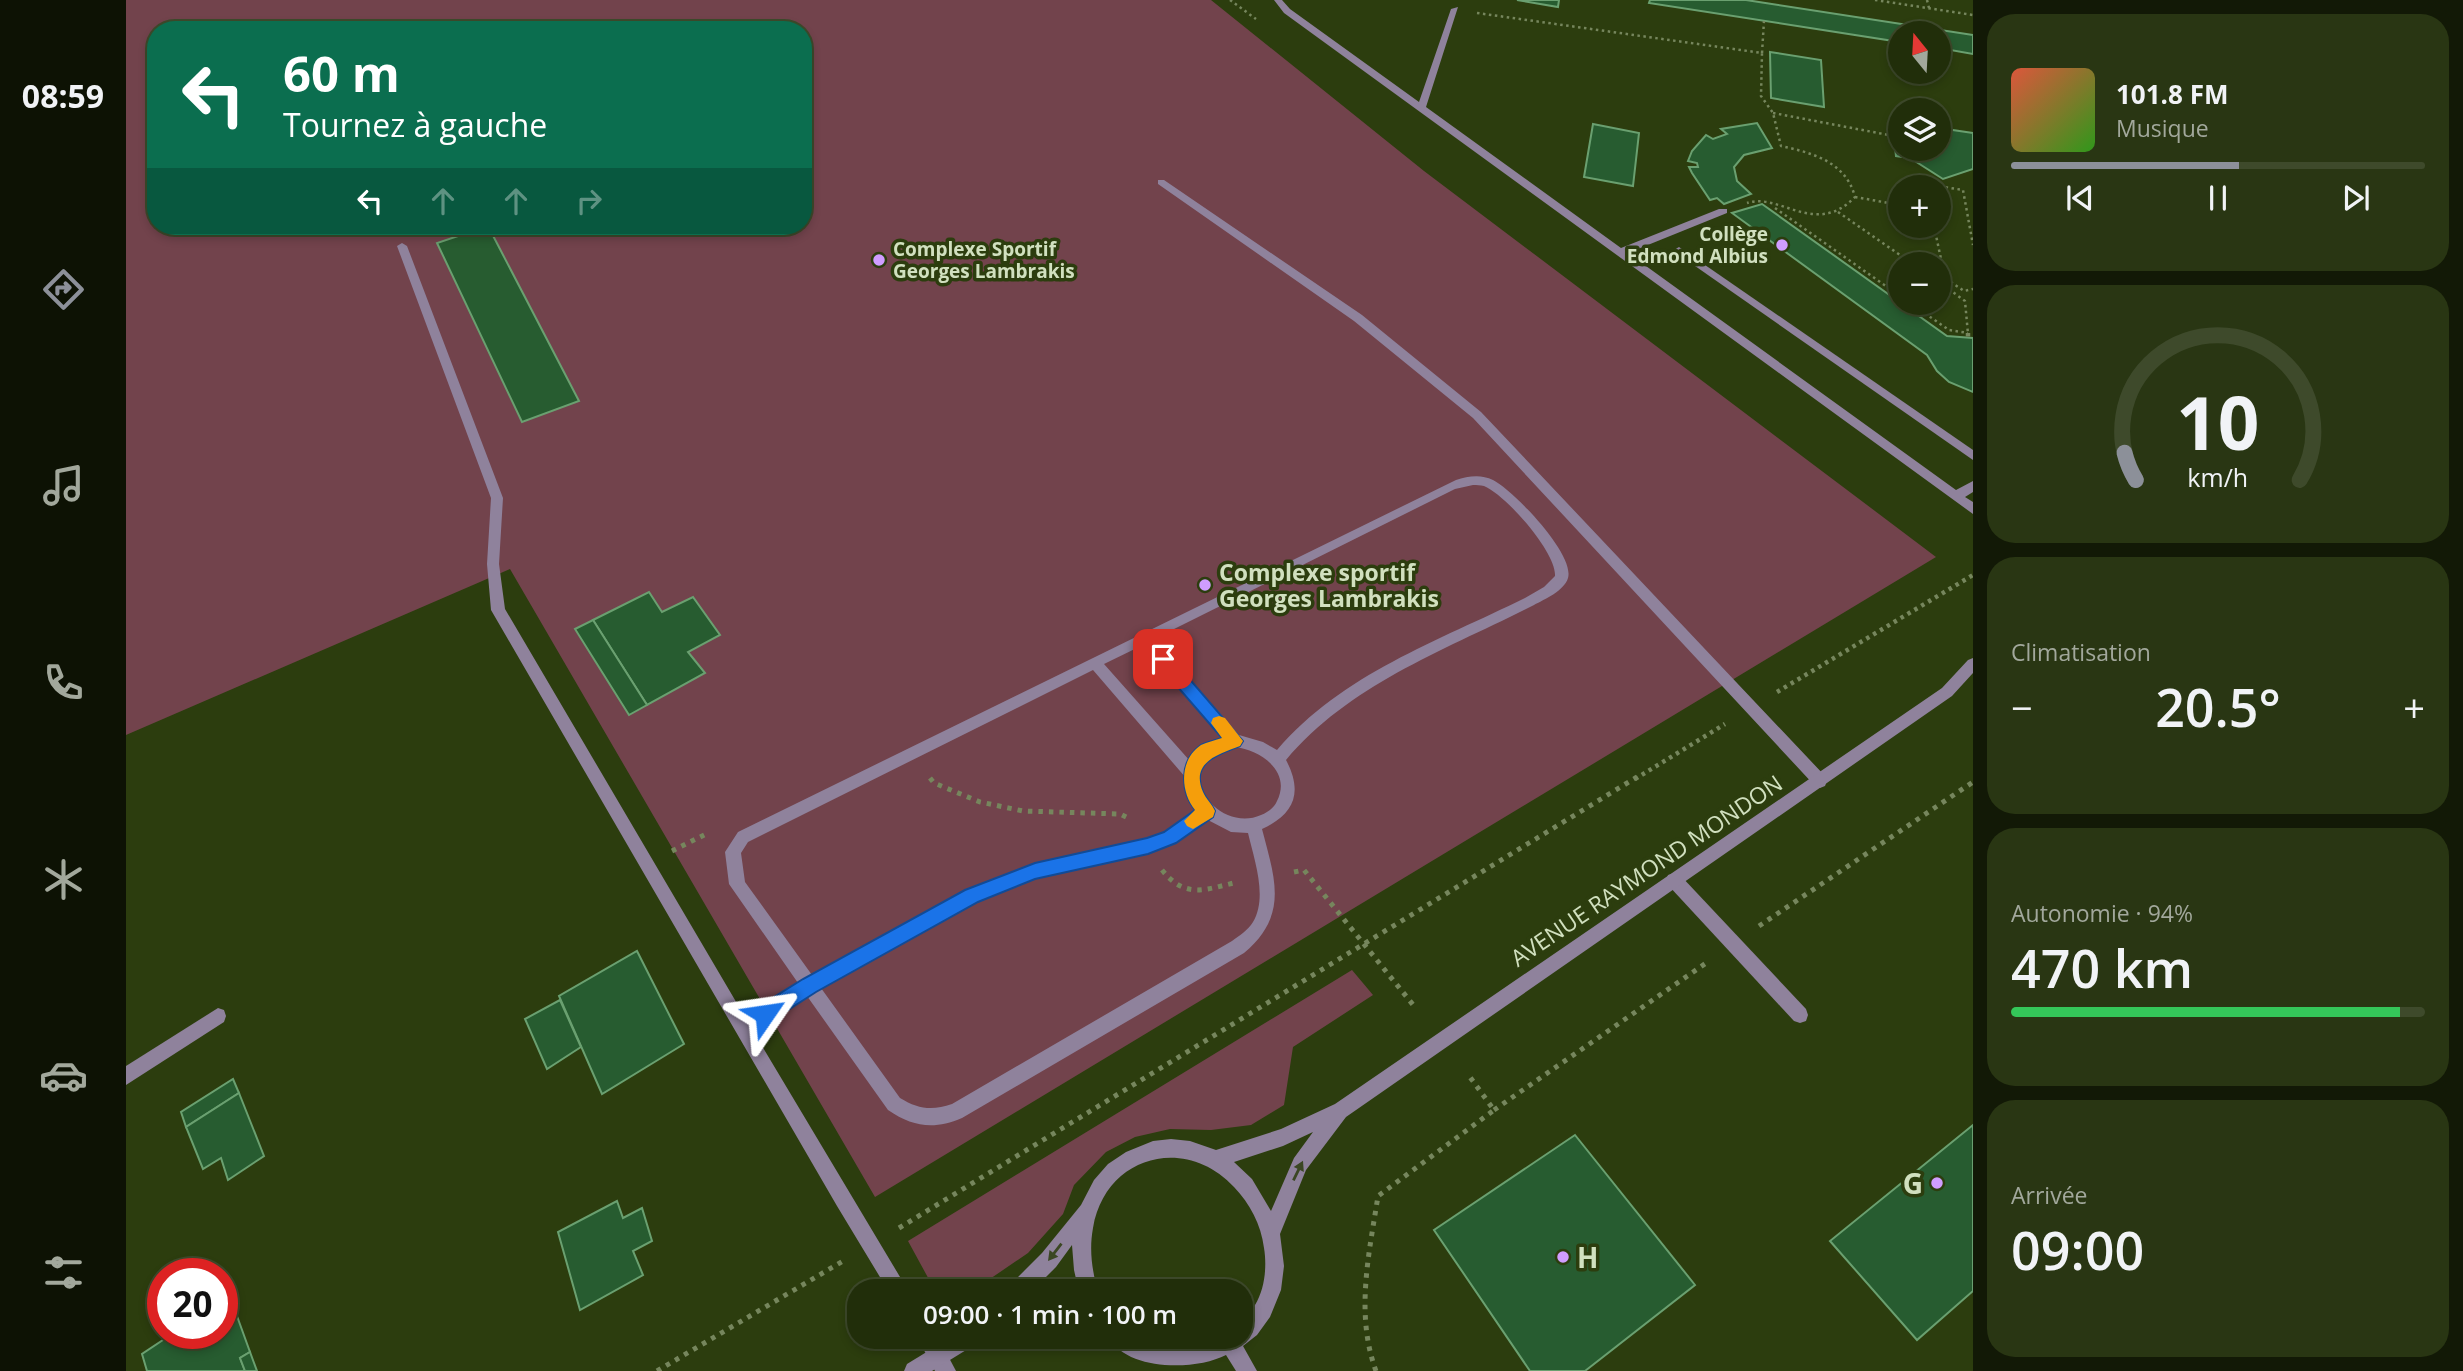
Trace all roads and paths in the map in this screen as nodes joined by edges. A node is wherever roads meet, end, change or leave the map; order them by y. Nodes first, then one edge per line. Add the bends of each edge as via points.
1 (1278, 0) edge
2 (1875, 0) edge
3 (1927, 0) edge
4 (1929, 8) junction
5 (1455, 9) joint
6 (1973, 15) edge
7 (1764, 21) dead end
8 (1762, 53) junction
9 (1421, 108) junction
10 (1773, 113) junction
11 (1888, 135) edge
12 (1161, 182) dead end
13 (1951, 188) edge
14 (1855, 197) junction
15 (1888, 203) edge
16 (1771, 205) junction
17 (1723, 211) joint
18 (1838, 212) junction
19 (1937, 238) edge
20 (1973, 245) edge
21 (402, 246) dead end
22 (1679, 250) dead end
23 (1622, 252) junction
24 (1896, 252) edge
25 (1888, 288) edge
26 (1973, 289) edge
27 (1951, 290) edge
28 (1964, 291) junction
29 (1965, 300) junction
30 (1927, 315) edge
31 (1973, 456) edge
32 (1973, 486) edge
33 (1956, 496) junction
34 (1973, 509) edge
35 (1973, 575) edge
36 (1144, 638) junction
37 (1095, 663) junction
38 (1973, 664) edge
39 (1751, 707) junction
40 (1235, 741) junction
41 (1277, 760) junction
42 (1192, 774) junction
43 (1820, 780) junction
44 (1206, 811) junction
45 (1254, 826) junction
46 (1674, 880) junction
47 (809, 986) junction
48 (1800, 1015) dead end
49 (218, 1016) dead end
50 (743, 1028) junction
51 (1467, 1073) dead end
52 (126, 1076) edge
53 (1341, 1110) junction
54 (1216, 1159) junction
55 (1088, 1209) junction
56 (1271, 1234) junction
57 (872, 1244) junction
58 (892, 1279) edge
59 (1030, 1279) edge
60 (1084, 1279) edge
61 (1253, 1328) edge
62 (957, 1349) edge
63 (1136, 1349) edge
64 (1231, 1349) edge
65 (1234, 1349) edge
66 (942, 1363) edge
67 (660, 1370) edge
68 (914, 1371) edge
69 (1247, 1371) edge
70 (1376, 1371) edge

1 - 9 street
2 - 4 path
3 - 4 path
4 - 6 path
5 - 8 path
5 - 9 street
7 - 8 path
8 - 10 path via 1761,96
9 - 23 street
10 - 11 path
10 - 14 path via 1781,146 1809,151 1830,162 1846,174 1855,187
12 - 39 street via 1358,318 1477,415
13 - 20 path via 1963,190
14 - 15 path
14 - 18 path
16 - 17 path via 1759,199
16 - 18 path via 1792,212
16 - 25 path
17 - 23 street
18 - 24 path
19 - 28 path via 1945,278
21 - 50 street via 496,498 493,564 498,610
22 - 31 street
23 - 33 street
26 - 28 path
27 - 29 path
28 - 29 path
29 - 30 path via 1968,335 1949,330
32 - 33 street
33 - 34 street
35 - 39 path
36 - 37 street
36 - 40 street
36 - 41 street via 1451,486 1478,480 1502,491 1551,547 1563,566 1562,576 1527,601 1365,683 1319,715
37 - 42 street
37 - 47 street via 743,837 733,852 737,884
38 - 43 street, AVENUE RAYMOND MONDON via 1947,692
39 - 43 street
39 - 57 path
40 - 41 street via 1258,746
40 - 42 street via 1207,751
41 - 45 street via 1286,772 1287,799 1280,812
42 - 44 street via 1192,787
43 - 46 street, AVENUE RAYMOND MONDON
44 - 45 street via 1220,821
44 - 47 street via 1170,837 1148,846 1035,871 992,887
45 - 47 street via 1267,899 1258,928 1238,947 956,1112 937,1118 910,1115 894,1104
46 - 48 street
46 - 53 street, AVENUE RAYMOND MONDON
47 - 50 street
49 - 52 street
50 - 57 street
51 - 70 path via 1494,1110 1378,1196 1364,1299 1368,1355
53 - 54 street, AVENUE RAYMOND MONDON via 1283,1137
56 -> 53 street, AVENUE RAYMOND MONDON via 1300,1164
54 - 55 street via 1186,1149 1155,1149 1127,1160 1104,1180
54 - 56 street via 1241,1179 1259,1204
55 -> 59 street
55 - 60 street via 1081,1243
56 - 61 street via 1275,1266 1269,1298
57 - 58 street
57 - 67 path
62 - 66 street
63 - 64 street via 1175,1363 1205,1361
65 - 69 street
66 - 68 street

